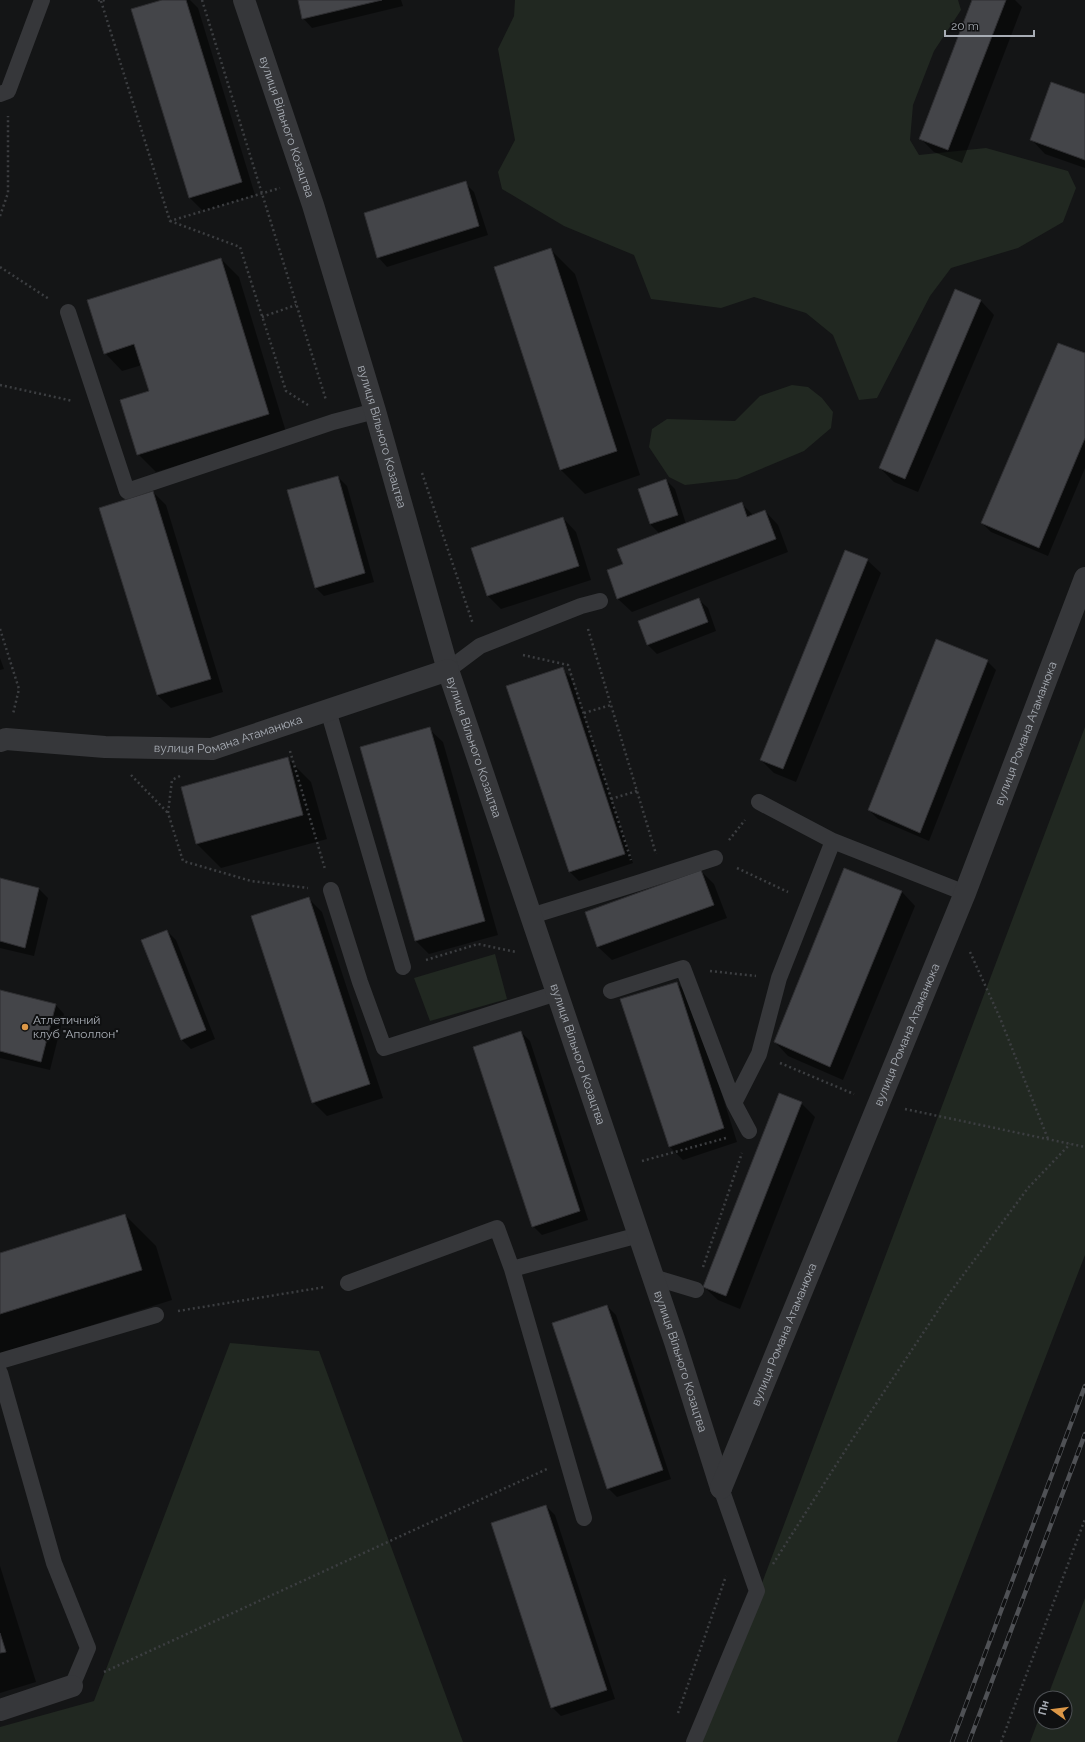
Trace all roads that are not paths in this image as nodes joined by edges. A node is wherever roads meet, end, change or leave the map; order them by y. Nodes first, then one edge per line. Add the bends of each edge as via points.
1 (42, 0) edge
2 (244, 0) edge
3 (4, 92) edge
4 (68, 312) road end
5 (375, 411) junction
6 (1085, 578) edge
7 (600, 600) dead end
8 (448, 670) junction
9 (328, 710) junction
10 (3, 740) edge
11 (759, 802) road end
12 (833, 841) junction
13 (715, 858) road end
14 (331, 890) road end
15 (965, 893) junction
16 (531, 916) junction
17 (403, 967) dead end
18 (611, 991) dead end
19 (557, 993) junction
20 (734, 1102) junction
21 (749, 1132) road end
22 (639, 1235) junction
23 (512, 1269) junction
24 (653, 1277) junction
25 (348, 1283) road end
26 (696, 1290) road end
27 (156, 1315) road end
28 (0, 1361) edge
29 (0, 1373) edge
30 (721, 1488) junction
31 (584, 1518) dead end
32 (72, 1686) joint
33 (0, 1710) edge
34 (694, 1742) edge

1 - 3 lane
2 - 5 street, вулиця Вільного Козацтва via 305,180
4 - 5 lane via 127,491 333,422
5 - 8 street, вулиця Вільного Козацтва
6 - 15 street, вулиця Романа Атаманюка
7 - 8 lane via 480,646
8 - 9 street, вулиця Романа Атаманюка
8 - 16 street, вулиця Вільного Козацтва
9 - 10 street, вулиця Романа Атаманюка via 212,749 106,747
9 - 17 lane
11 - 12 lane
12 - 15 lane
12 - 20 lane via 779,978 759,1054
13 - 16 lane
14 - 19 lane via 384,1048
15 - 30 street, вулиця Романа Атаманюка
16 - 19 street, вулиця Вільного Козацтва
18 - 20 lane via 683,968
19 - 22 street, вулиця Вільного Козацтва
20 - 21 lane
22 - 23 lane
22 - 24 street, вулиця Вільного Козацтва
23 - 25 lane via 497,1228
23 - 31 lane
24 - 26 lane
24 - 30 street, вулиця Вільного Козацтва
27 - 28 lane
29 - 32 lane via 54,1563 88,1648
30 - 34 lane via 757,1591
32 - 33 street

